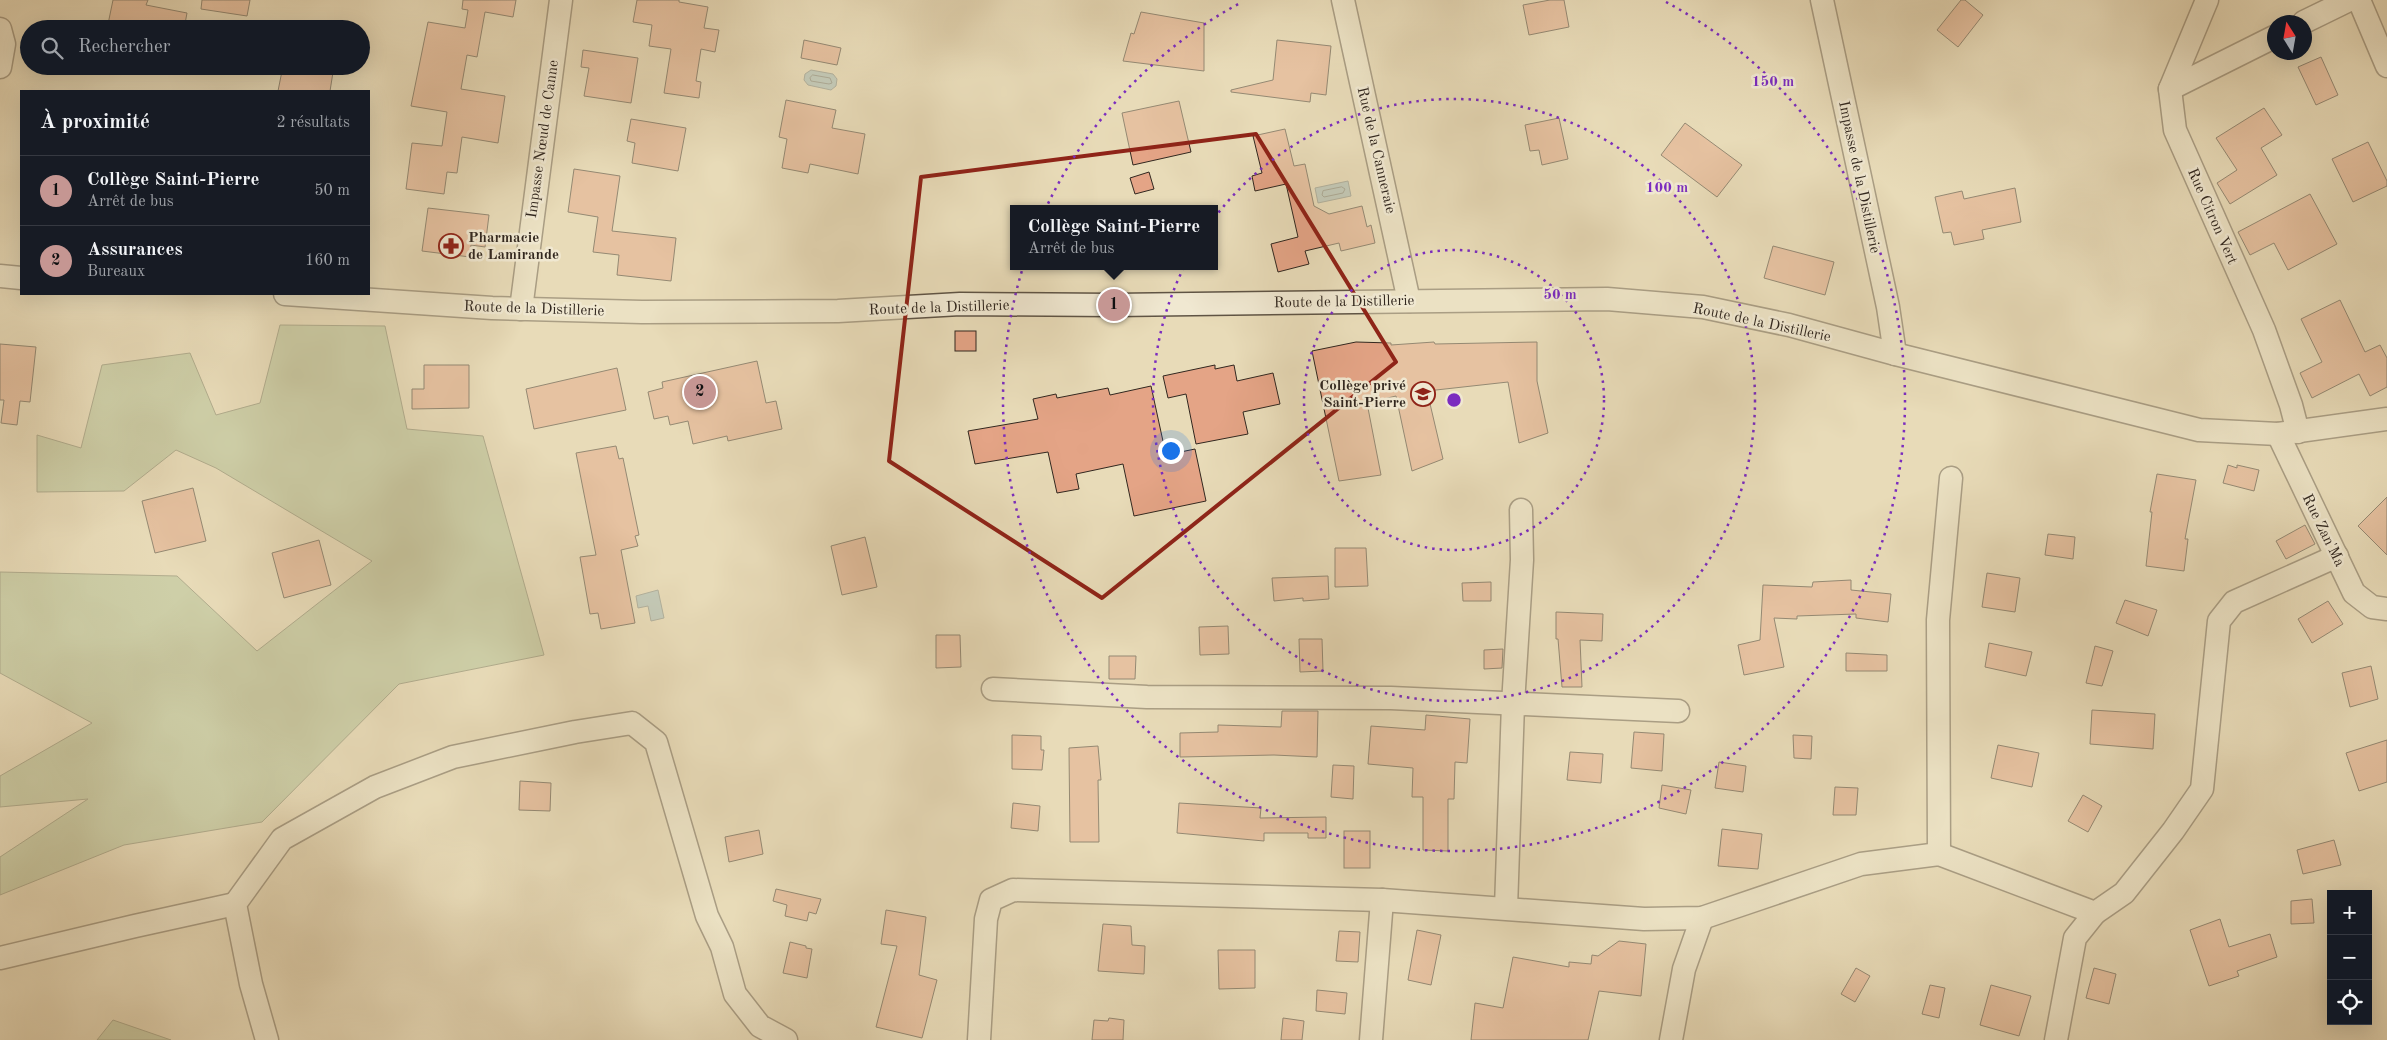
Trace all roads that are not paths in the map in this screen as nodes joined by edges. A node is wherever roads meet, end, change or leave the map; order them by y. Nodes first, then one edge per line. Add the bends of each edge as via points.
1 (561, 0) edge
2 (1342, 0) edge
3 (1822, 0) edge
4 (2207, 0) edge
5 (2349, 0) edge
6 (2359, 0) edge
7 (2312, 18) edge
8 (0, 29) edge
9 (2267, 40) edge
10 (2387, 66) edge
11 (0, 67) edge
12 (2170, 89) junction
13 (0, 276) edge
14 (20, 278) edge
15 (301, 295) edge
16 (1409, 301) junction
17 (521, 309) junction
18 (1895, 354) junction
19 (2387, 419) edge
20 (2288, 433) junction
21 (1951, 478) dead end
22 (1521, 510) dead end
23 (2337, 556) junction
24 (2387, 609) edge
25 (993, 689) dead end
26 (1513, 704) junction
27 (1678, 711) dead end
28 (1939, 854) junction
29 (1382, 900) junction
30 (235, 904) junction
31 (1506, 908) junction
32 (2095, 913) junction
33 (1702, 918) junction
34 (0, 958) edge
35 (267, 1040) edge
36 (786, 1040) edge
37 (979, 1040) edge
38 (1371, 1040) edge
39 (1671, 1040) edge
40 (2056, 1040) edge

1 - 17 street, Impasse Nœud de Canne
2 - 16 street, Rue de la Canneraie
3 - 18 street, Impasse de la Distillerie via 1888,307
4 - 12 street, Rue Citron Vert
5 - 7 street
6 - 10 street
8 - 11 street via 4,44
9 - 12 street
12 - 20 street, Rue Citron Vert via 2175,130 2264,330 2291,405
13 - 14 street
15 - 17 street, Route de la Distillerie
16 - 17 street, Route de la Distillerie via 960,304 819,311
16 - 18 street, Route de la Distillerie via 1607,299 1703,307 1789,325
18 - 20 street, Route de la Distillerie via 2199,430
19 - 20 street, Route de la Distillerie
20 - 23 street, Rue Zan'Ma
21 - 28 street via 1938,620
22 - 26 street via 1522,560
23 - 24 street, Rue Zan'Ma via 2354,593 2372,607
23 - 32 street via 2234,602 2219,621 2202,789 2124,893
25 - 26 street via 1147,697 1391,698
26 - 27 street
26 - 31 street
28 - 32 street
28 - 33 street via 1861,864
29 - 31 street
29 - 37 street via 1013,890 991,900 986,919
29 - 38 street
30 - 34 street
30 - 35 street via 251,984
30 - 36 street via 282,839 376,787 453,757 632,723 656,742 706,916 722,947 735,994 760,1026
31 - 33 street via 1644,919
32 - 40 street via 2075,938
33 - 39 street via 1684,969

